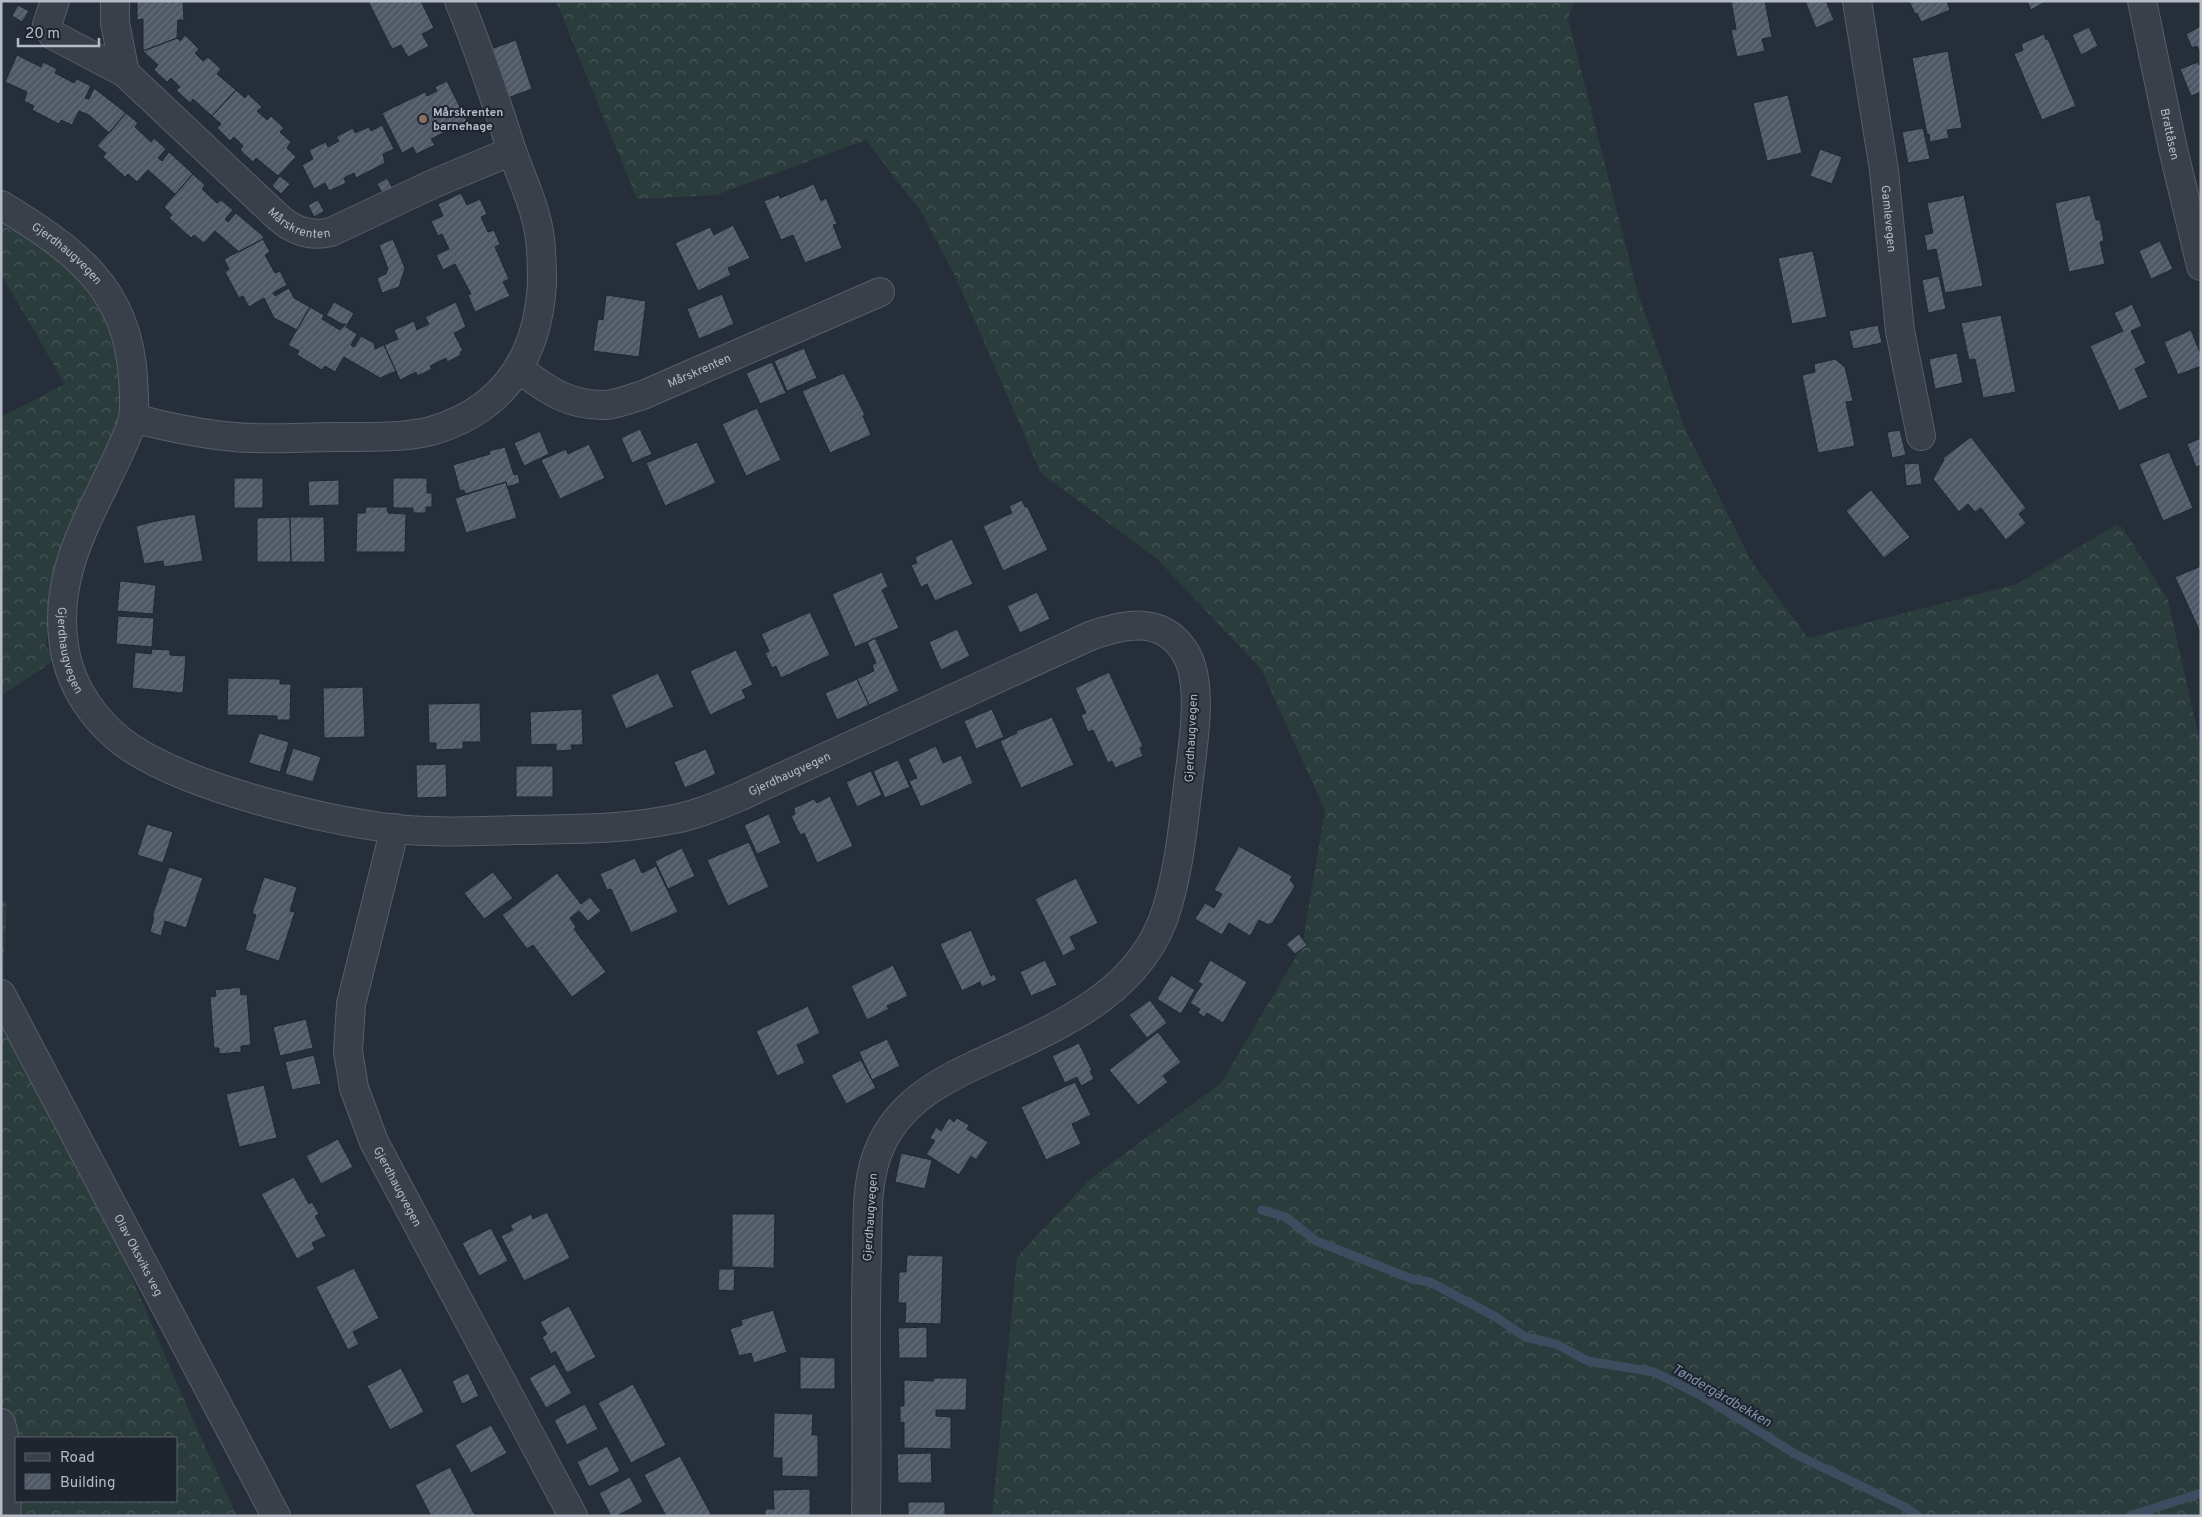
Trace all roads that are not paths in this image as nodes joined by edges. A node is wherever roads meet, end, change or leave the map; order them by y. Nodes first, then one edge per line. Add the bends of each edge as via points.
1 (55, 1) edge
2 (115, 1) edge
3 (459, 1) edge
4 (1857, 1) edge
5 (2142, 1) edge
6 (125, 73) junction
7 (512, 151) junction
8 (1, 206) edge
9 (2201, 266) edge
10 (880, 292) dead end
11 (519, 369) junction
12 (133, 418) junction
13 (1921, 436) dead end
14 (395, 828) junction
15 (1, 994) edge
16 (1, 1423) edge
17 (6, 1516) edge
18 (276, 1516) edge
19 (573, 1516) edge
20 (866, 1516) edge

1 - 6 street, Mårskrenten via 47,24 53,35
2 - 6 street
3 - 7 street via 478,47
4 - 13 street, Gamlevegen via 1884,170 1900,331
5 - 9 street, Brattåsen
6 - 7 street, Mårskrenten via 279,218 301,232 330,232
7 - 11 street via 528,189 539,229 542,269 541,304 534,337
8 - 12 street, Gjerdhaugvegen via 78,258 111,298 128,344
10 - 11 street, Mårskrenten via 644,395 607,405 573,402 547,391
11 - 12 street via 503,390 480,409 428,432 374,437 237,437
12 - 14 street, Gjerdhaugvegen via 76,542 66,585 63,636 66,657 80,694 120,740 169,768 274,804
14 - 19 street, Gjerdhaugvegen via 351,1004 348,1051 354,1088 374,1142
14 - 20 street, Gjerdhaugvegen via 434,832 564,829 635,826 672,820 741,796 1081,640 1116,627 1138,625 1162,630 1185,652 1193,677 1195,700 1180,853 1167,909 1146,954 1108,995 1086,1010 933,1087 892,1124 880,1147 871,1177 868,1208
15 - 18 street, Olav Oksviks veg
16 - 17 street via 9,1458

